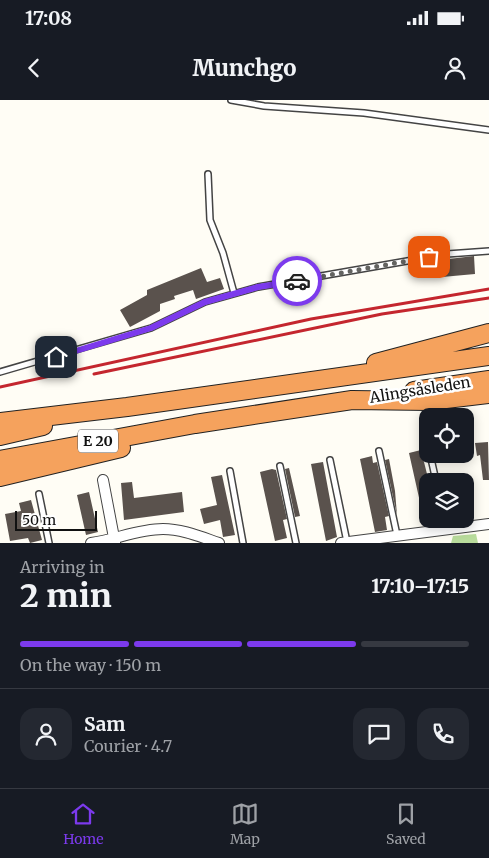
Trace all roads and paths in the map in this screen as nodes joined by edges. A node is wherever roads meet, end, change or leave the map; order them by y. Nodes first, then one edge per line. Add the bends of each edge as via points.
1 (232, 100) edge
2 (489, 130) edge
3 (208, 174) dead end
4 (489, 251) edge
5 (234, 293) junction
6 (489, 333) edge
7 (489, 356) edge
8 (0, 372) edge
9 (314, 380) junction
10 (489, 380) edge
11 (489, 394) edge
12 (352, 400) junction
13 (116, 408) junction
14 (0, 422) edge
15 (195, 424) junction
16 (0, 436) edge
17 (379, 451) dead end
18 (0, 460) edge
19 (330, 460) dead end
20 (280, 466) dead end
21 (230, 471) dead end
22 (0, 478) edge
23 (103, 480) dead end
24 (39, 494) dead end
25 (474, 524) edge
26 (489, 524) edge
27 (428, 528) edge
28 (397, 535) junction
29 (115, 540) edge
30 (49, 543) edge
31 (91, 543) edge
32 (219, 543) edge
33 (243, 543) edge
34 (296, 543) edge
35 (344, 543) edge

1 - 2 lane
3 - 5 lane via 210,220
4 - 5 lane via 447,254
5 - 8 lane via 205,302 151,328
6 - 9 highway
7 - 9 highway, E 20
9 - 13 highway, E 20
10 - 12 highway, Alingsåsleden / E 20
11 - 12 highway via 428,401
12 - 15 highway, E 20
13 - 14 highway
13 - 16 highway, E 20
15 - 18 highway, E 20
15 - 22 highway via 136,445
17 - 28 lane
19 - 35 lane
20 - 34 lane
21 - 33 lane
23 - 29 street
24 - 30 lane
25 - 26 street
27 - 28 street
28 - 35 street
29 - 31 street
29 - 32 street via 162,529

